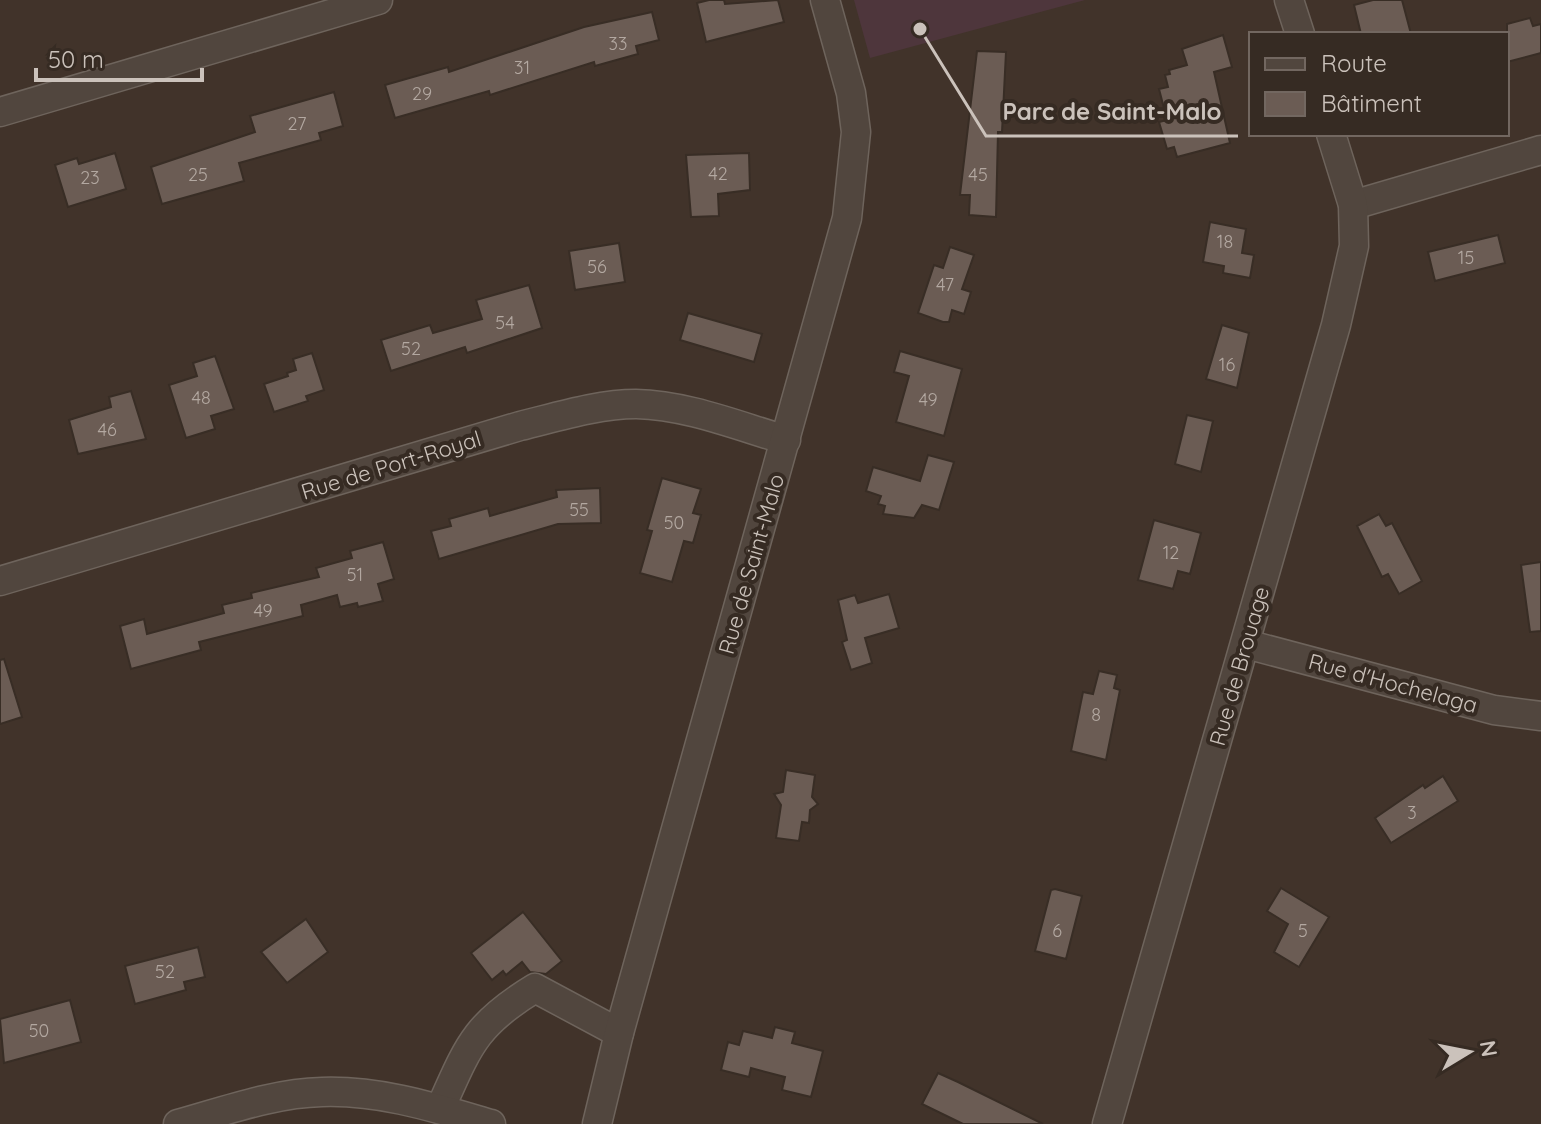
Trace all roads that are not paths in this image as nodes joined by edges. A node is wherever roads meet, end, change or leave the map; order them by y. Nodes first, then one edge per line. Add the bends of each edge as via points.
1 (378, 0) edge
2 (825, 0) edge
3 (1289, 0) edge
4 (1299, 32) edge
5 (0, 112) edge
6 (1332, 136) edge
7 (1541, 150) edge
8 (1353, 205) junction
9 (786, 440) junction
10 (0, 581) edge
11 (1246, 644) junction
12 (1541, 716) edge
13 (619, 1033) junction
14 (440, 1109) junction
15 (178, 1124) edge
16 (491, 1124) edge
17 (597, 1124) edge
18 (1107, 1124) edge

1 - 5 street
2 - 9 street, Rue de Saint-Malo via 851,93 854,169 847,218
3 - 4 street
6 - 8 street, Rue de Brouage
7 - 8 street
8 - 11 street, Rue de Brouage via 1354,246 1336,325
9 - 10 street, Rue de Port-Royal via 669,407 601,408 520,426
9 - 13 street, Rue de Saint-Malo
11 - 12 street, Rue d'Hochelaga via 1494,710
11 - 18 street, Rue de Brouage
13 - 14 street via 535,988 498,1010 469,1045
13 - 17 street, Rue de Saint-Malo
14 - 15 street via 377,1095 321,1092 280,1097
14 - 16 street

